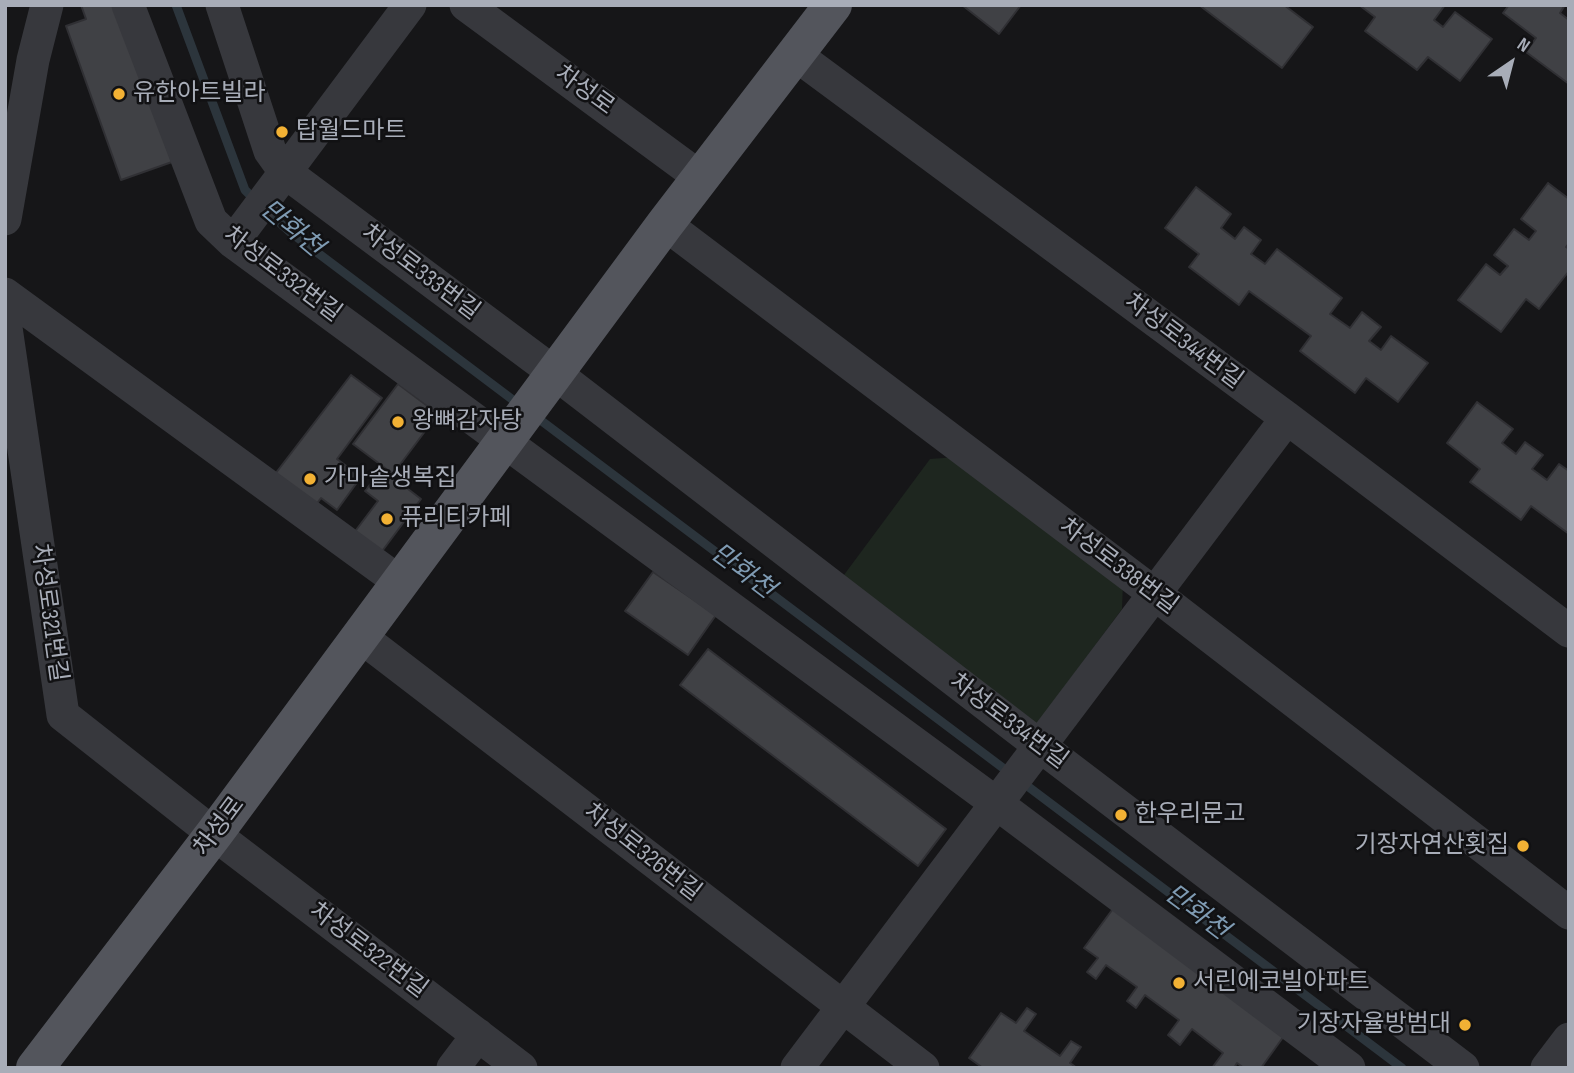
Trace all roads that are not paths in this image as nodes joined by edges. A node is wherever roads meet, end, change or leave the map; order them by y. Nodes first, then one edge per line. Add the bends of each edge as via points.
1 (47, 5) edge
2 (128, 5) edge
3 (222, 5) edge
4 (410, 5) edge
5 (467, 5) edge
6 (833, 5) edge
7 (796, 55) junction
8 (12, 129) edge
9 (701, 178) junction
10 (279, 181) junction
11 (5, 219) edge
12 (666, 224) junction
13 (239, 233) junction
14 (5, 294) edge
15 (5, 321) edge
16 (552, 378) junction
17 (1287, 418) junction
18 (510, 434) junction
19 (401, 583) junction
20 (1154, 594) junction
21 (1569, 631) edge
22 (361, 637) junction
23 (1036, 751) junction
24 (1001, 797) junction
25 (214, 834) junction
26 (1569, 913) edge
27 (843, 1007) junction
28 (478, 1035) junction
29 (1569, 1039) edge
30 (36, 1068) edge
31 (453, 1068) edge
32 (521, 1068) edge
33 (797, 1068) edge
34 (923, 1068) edge
35 (1349, 1068) edge
36 (1463, 1068) edge
37 (1547, 1068) edge

1 - 8 street
2 - 13 street, 차성로332번길 via 211,221
3 - 10 street, 차성로333번길
4 - 10 street
5 - 9 street, 차성로
6 - 7 main road
7 - 9 main road
7 - 17 street, 차성로344번길
8 - 11 street
9 - 12 main road
10 - 13 street
10 - 16 street, 차성로333번길
12 - 16 main road
12 - 20 street, 차성로338번길
13 - 18 street, 차성로332번길
14 - 19 street
15 - 25 street, 차성로321번길 via 63,715
16 - 18 main road, 차성로
16 - 23 street, 차성로334번길
17 - 20 street
17 - 21 street, 차성로344번길
18 - 19 main road, 차성로
18 - 24 street, 차성로332번길
19 - 22 main road, 차성로
20 - 23 street
20 - 26 street, 차성로338번길
22 - 25 main road, 차성로
22 - 27 street, 차성로326번길
23 - 24 street
23 - 36 street, 차성로334번길
24 - 27 street
24 - 35 street, 차성로332번길
25 - 28 street, 차성로322번길
25 - 30 main road, 차성로
27 - 33 street
27 - 34 street, 차성로326번길
28 - 31 street
28 - 32 street, 차성로322번길
29 - 37 street

